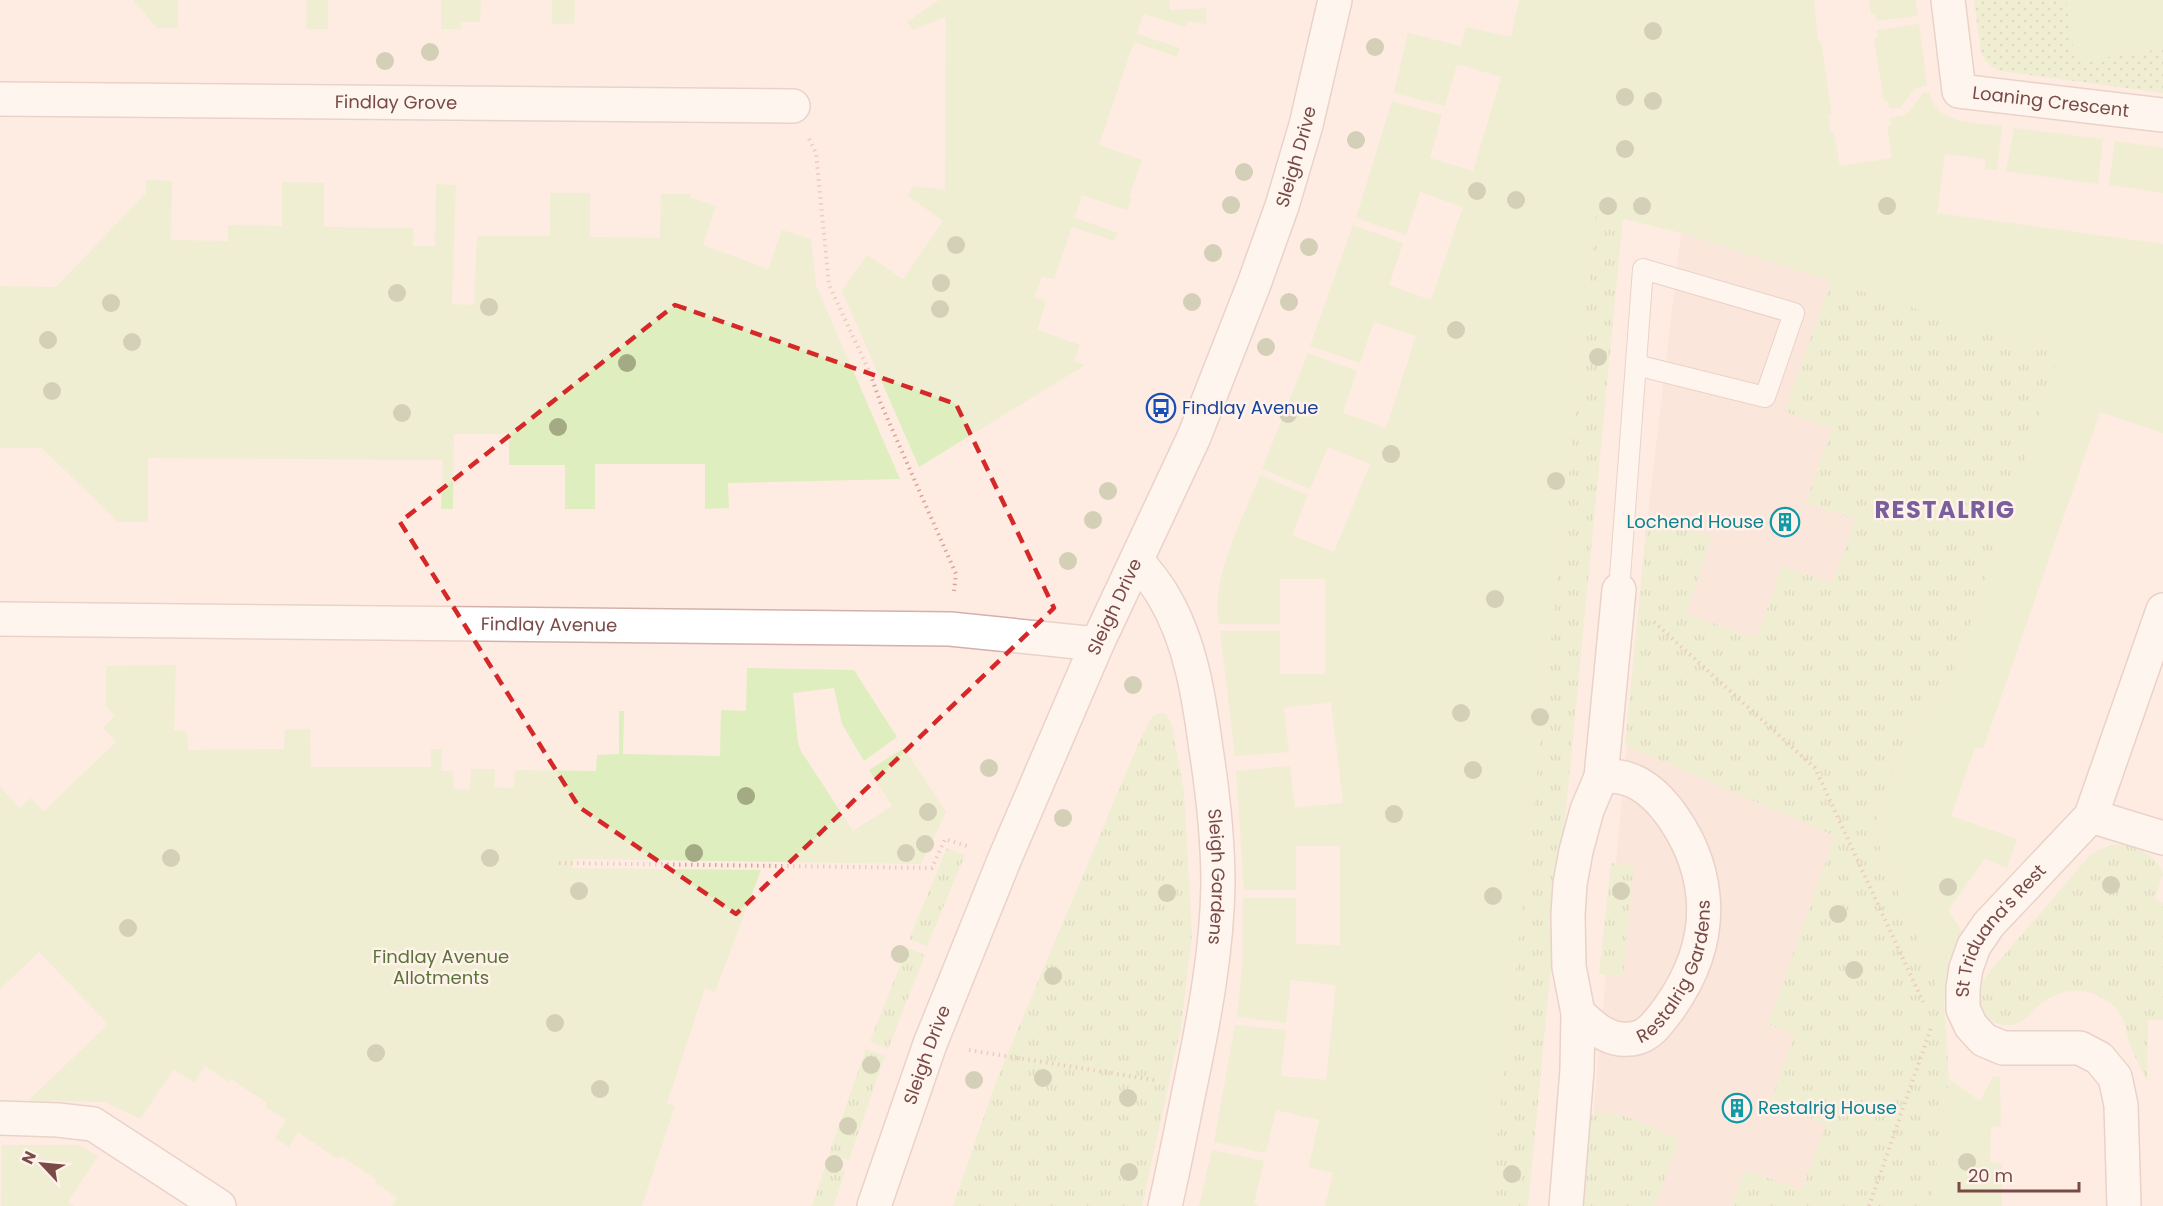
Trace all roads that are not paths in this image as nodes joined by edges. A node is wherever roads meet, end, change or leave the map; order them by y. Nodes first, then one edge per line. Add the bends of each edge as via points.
1 (1335, 0) edge
2 (1948, 0) edge
3 (0, 99) edge
4 (793, 106) road end
5 (2163, 115) edge
6 (1636, 365) junction
7 (1137, 560) junction
8 (1619, 590) joint
9 (2163, 609) edge
10 (0, 619) edge
11 (1097, 644) junction
12 (1601, 777) junction
13 (2091, 816) junction
14 (2163, 838) edge
15 (1578, 1012) junction
16 (0, 1118) edge
17 (219, 1206) edge
18 (874, 1206) edge
19 (1165, 1206) edge
20 (1566, 1206) edge
21 (2124, 1206) edge

1 - 7 street, Sleigh Drive via 1306,125 1282,206 1194,437
2 - 5 street, Loaning Crescent via 1959,91
3 - 4 street, Findlay Grove
6 - 6 lane via 1643,269 1794,313 1765,397
6 - 8 lane
7 - 11 street, Sleigh Drive
7 - 19 street, Sleigh Gardens via 1164,596 1183,637 1201,710 1214,798 1218,885 1202,1026
8 - 12 street
9 - 13 street, St Triduana's Rest
10 - 11 street, Findlay Avenue via 950,629
11 - 18 street, Sleigh Drive via 930,1044
12 - 15 street via 1587,810 1570,884 1569,967
12 - 15 street, Restalrig Gardens via 1631,779 1640,784 1664,805 1683,831 1701,880 1702,933 1689,978 1655,1029 1633,1039 1620,1039 1601,1032
13 - 14 street
13 - 21 street, St Triduana's Rest via 1989,924 1974,946 1966,968 1963,1008 1971,1026 1984,1040 2003,1048 2080,1048 2099,1058 2115,1077 2121,1105
15 - 20 street
16 - 17 street via 93,1124

